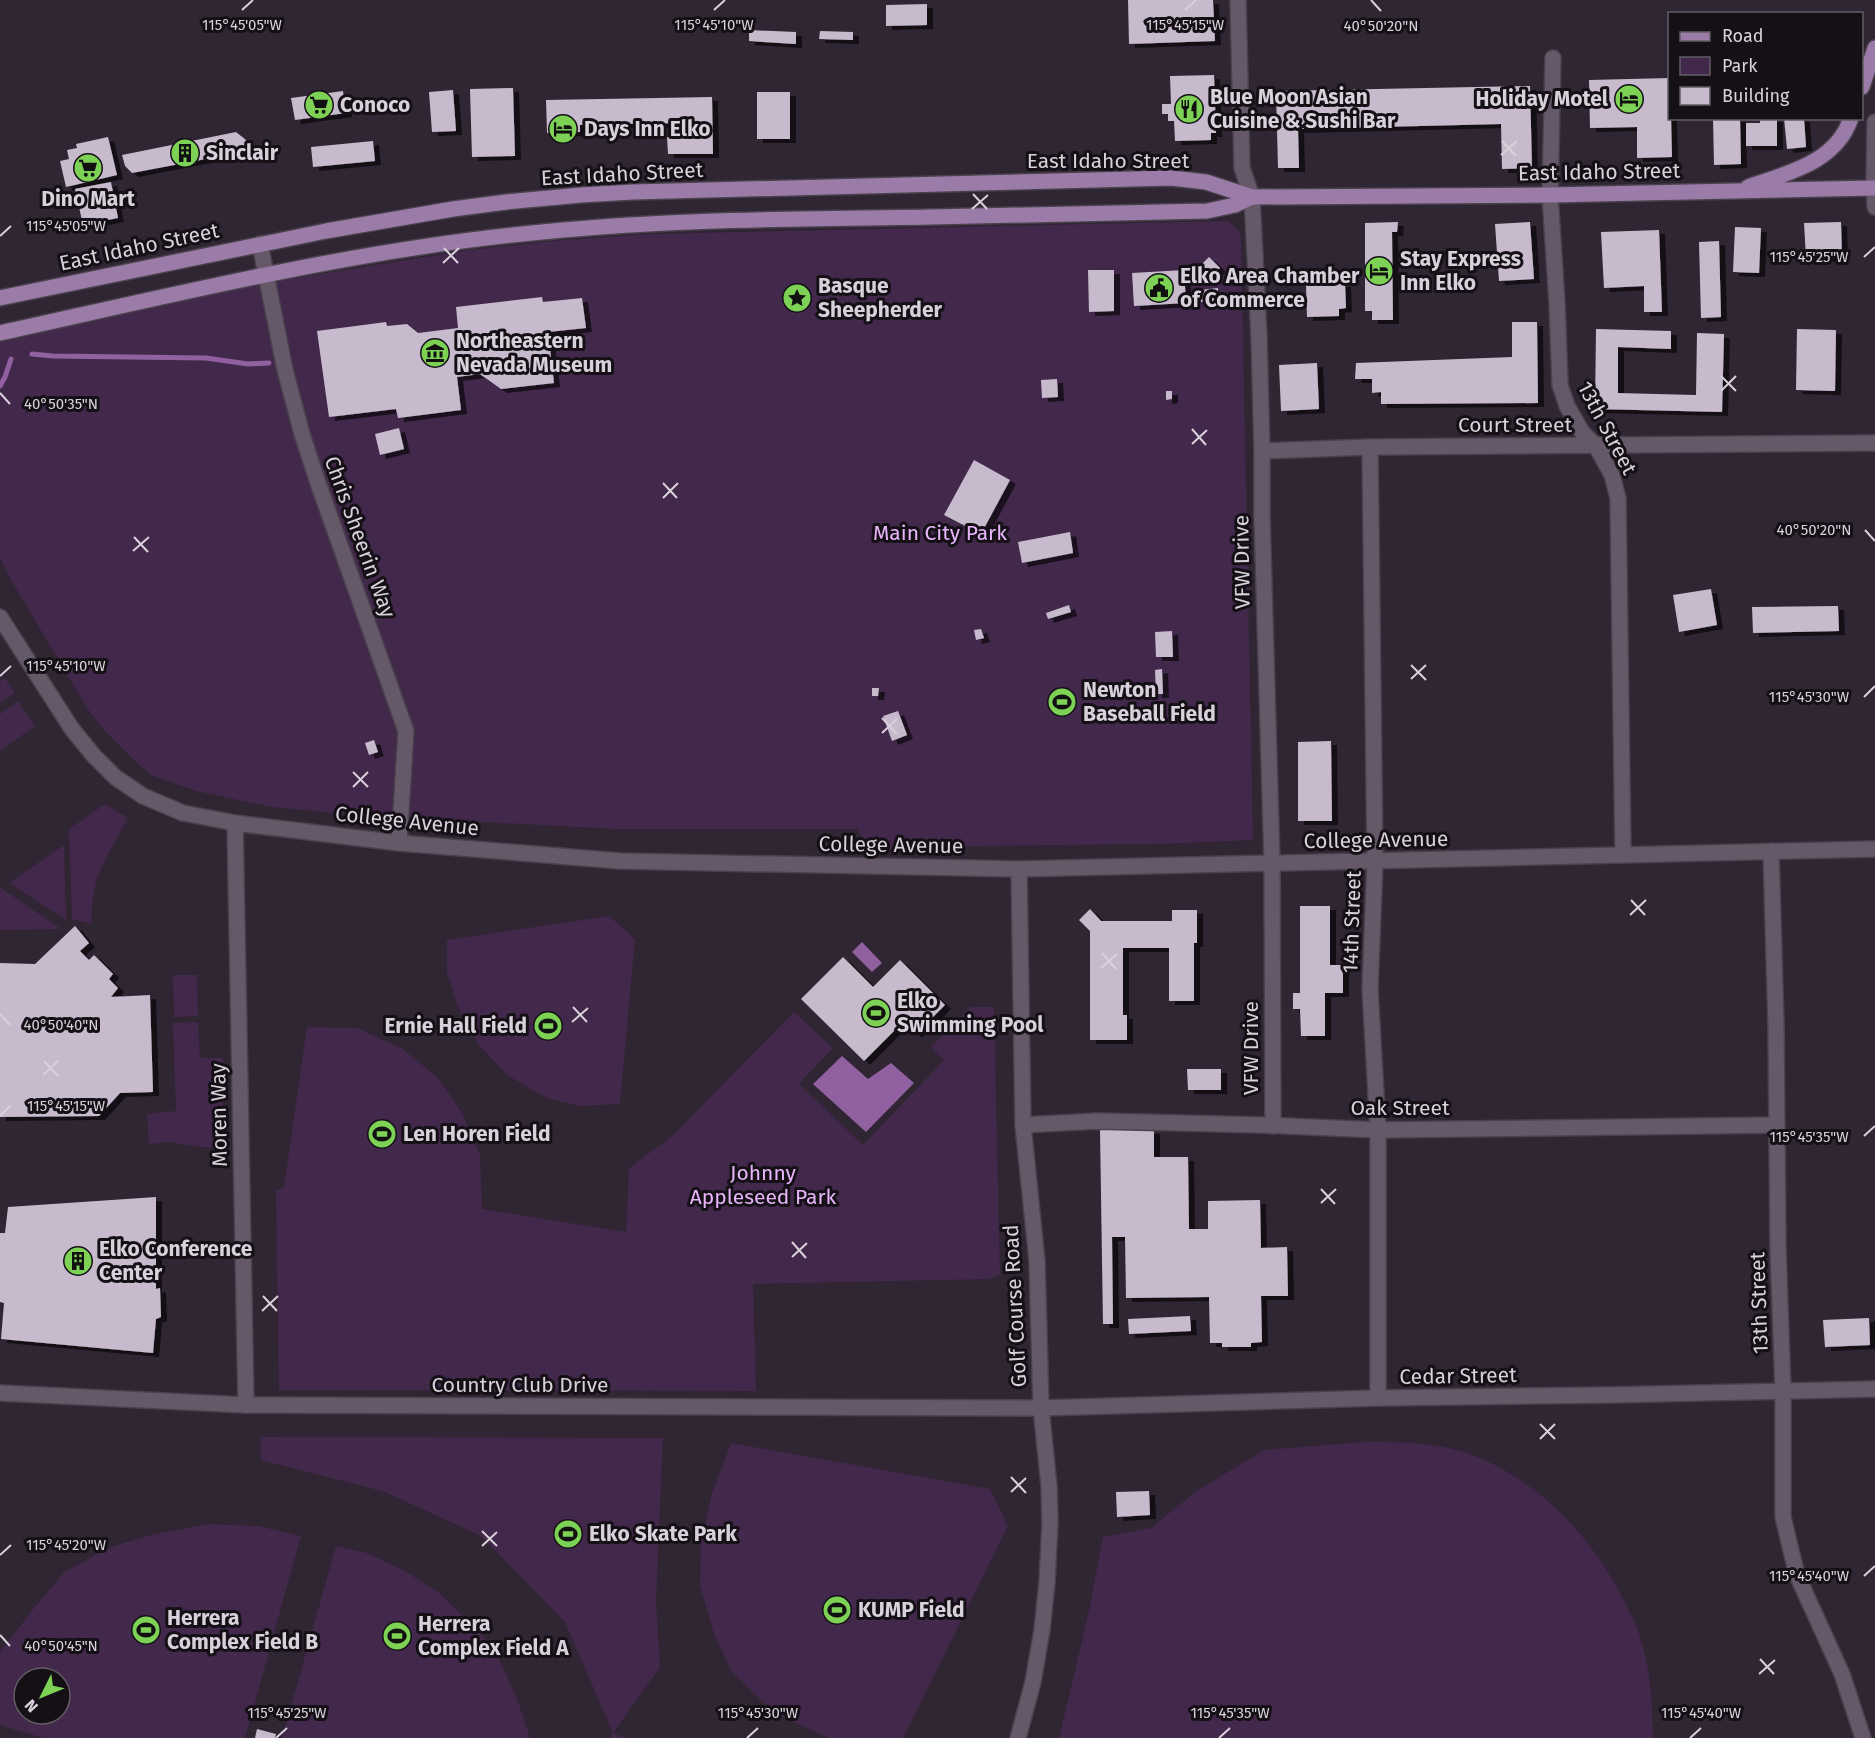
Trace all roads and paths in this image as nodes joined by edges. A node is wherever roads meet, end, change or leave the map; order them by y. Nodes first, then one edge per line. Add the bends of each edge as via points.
1 (1238, 0) edge
2 (1875, 48) edge
3 (1553, 58) dead end
4 (1863, 84) edge
5 (1850, 120) edge
6 (1875, 122) edge
7 (1874, 188) edge
8 (1736, 191) junction
9 (1550, 195) junction
10 (1252, 198) junction
11 (1875, 207) edge
12 (260, 244) junction
13 (266, 275) junction
14 (0, 298) edge
15 (0, 333) edge
16 (1875, 443) edge
17 (1596, 446) junction
18 (1370, 447) junction
19 (1262, 451) junction
20 (0, 617) edge
21 (235, 823) junction
22 (399, 843) junction
23 (1875, 849) edge
24 (1771, 852) junction
25 (1623, 855) junction
26 (1375, 861) junction
27 (1272, 863) junction
28 (1020, 869) junction
29 (1023, 1125) junction
30 (1777, 1125) junction
31 (1273, 1126) junction
32 (1378, 1130) junction
33 (1875, 1389) edge
34 (1783, 1391) junction
35 (0, 1393) edge
36 (1378, 1398) junction
37 (246, 1406) junction
38 (1041, 1408) junction
39 (1018, 1738) edge
40 (1863, 1738) edge

1 - 10 street, VFW Drive via 1242,168
2 - 4 main road
3 - 9 street, 13th Street
5 - 8 main road via 1831,150 1806,166
6 - 7 street
7 - 8 main road, East Idaho Street
7 - 11 street
8 - 9 main road, East Idaho Street
9 - 10 main road, East Idaho Street
9 - 17 street, 13th Street via 1560,385 1582,432
10 - 12 main road, East Idaho Street via 1206,182 1171,178 603,194 453,209
10 - 13 main road, East Idaho Street via 1207,211 737,219 600,227 423,246
10 - 19 street, VFW Drive
12 - 13 street, Chris Sheerin Way
12 - 14 main road, East Idaho Street
13 - 15 main road, East Idaho Street
13 - 22 street, Chris Sheerin Way via 302,434 406,731
16 - 17 street, Court Street
17 - 18 street, Court Street
17 - 25 street, 13th Street via 1612,475 1618,498
18 - 19 street, Court Street
18 - 26 street, 14th Street
19 - 27 street, VFW Drive
20 - 21 street, College Avenue via 72,729 115,777 143,796 183,813
21 - 22 street, College Avenue
21 - 37 street, Moren Way
22 - 28 street, College Avenue via 620,861
23 - 24 street, College Avenue
24 - 25 street, College Avenue
24 - 30 street, 13th Street
25 - 26 street, College Avenue
26 - 27 street, College Avenue
26 - 32 street, 14th Street via 1371,989
27 - 28 street, College Avenue
27 - 31 street, VFW Drive
28 - 29 street, Golf Course Road
29 - 31 street, Oak Street via 1098,1121
29 - 38 street, Golf Course Road via 1037,1261
30 - 32 street, Oak Street
30 - 34 street, 13th Street
31 - 32 street, Oak Street
32 - 36 street, 14th Street
33 - 34 street, Cedar Street
34 - 36 street, Cedar Street
34 - 40 street, 13th Street via 1784,1517 1791,1552 1797,1575 1842,1674
35 - 37 street, Country Club Drive
36 - 38 street, Cedar Street
37 - 38 street, Country Club Drive
38 - 39 street, Golf Course Road via 1049,1486 1047,1582 1033,1682

